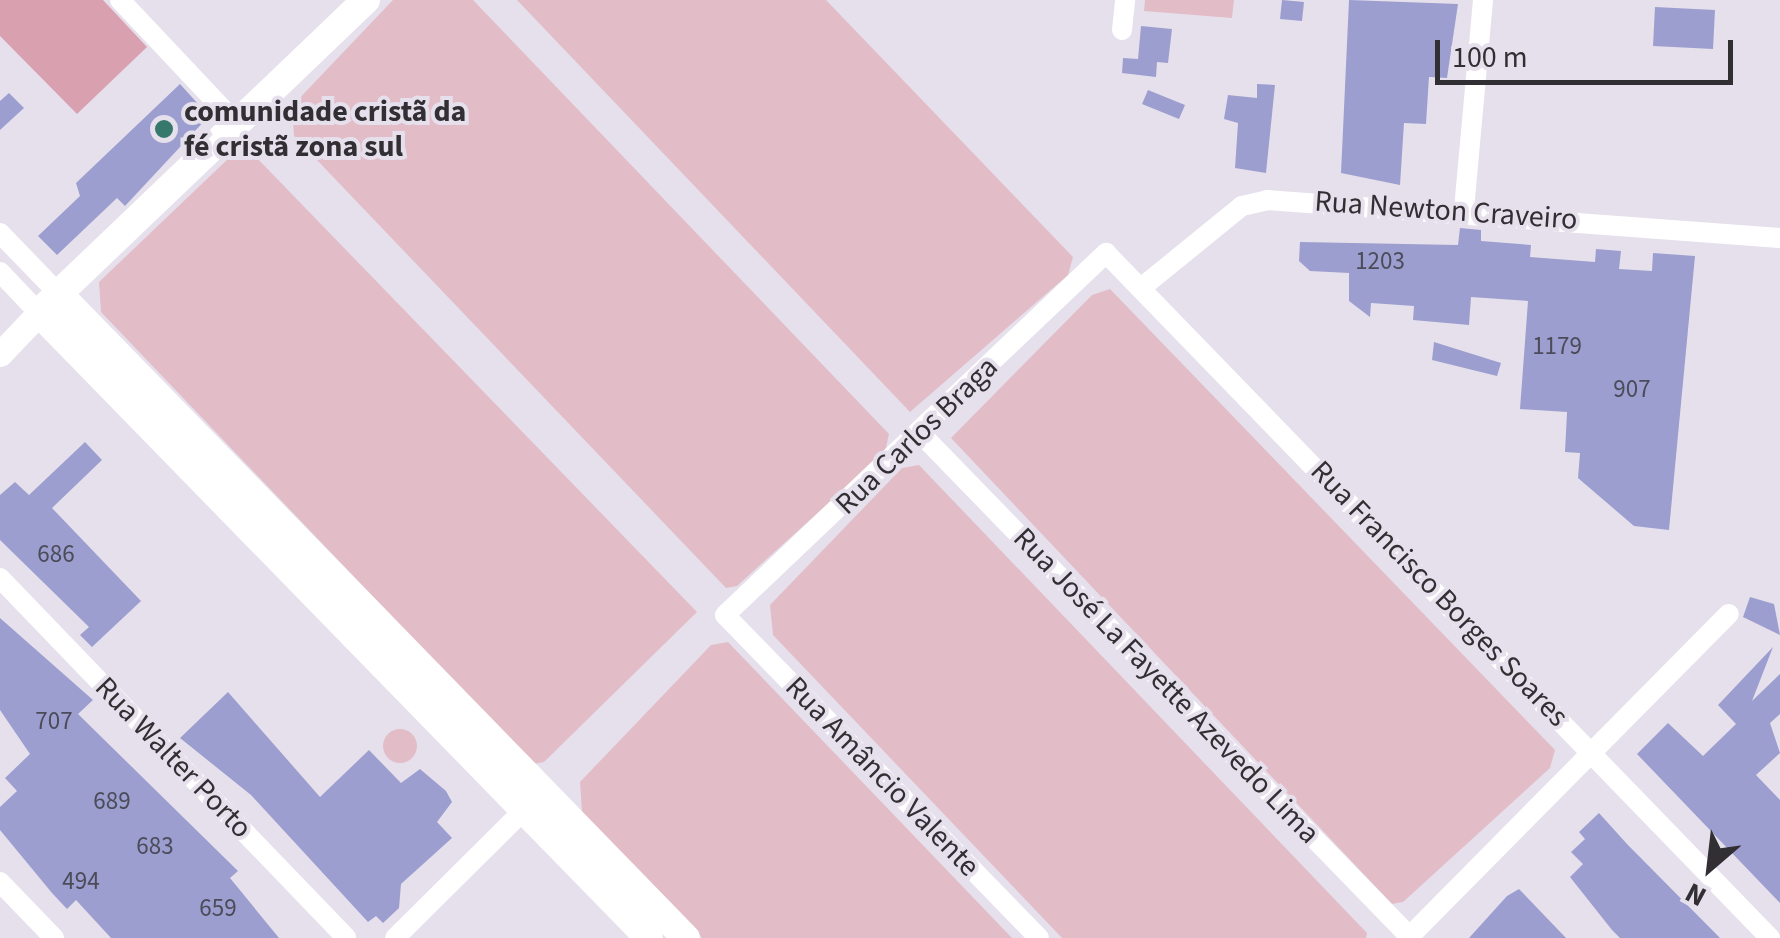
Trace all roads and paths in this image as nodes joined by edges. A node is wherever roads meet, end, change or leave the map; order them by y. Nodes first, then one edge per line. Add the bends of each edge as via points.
1 (120, 0) edge
2 (366, 0) edge
3 (1126, 0) edge
4 (1483, 0) edge
5 (1122, 30) dead end
6 (237, 124) junction
7 (1464, 209) junction
8 (0, 233) edge
9 (1780, 238) edge
10 (1106, 254) joint
11 (0, 272) edge
12 (1141, 288) junction
13 (49, 304) junction
14 (0, 354) edge
15 (921, 434) junction
16 (0, 578) edge
17 (1729, 614) dead end
18 (725, 615) joint
19 (1595, 754) junction
20 (536, 798) junction
21 (0, 882) edge
22 (54, 938) edge
23 (346, 938) edge
24 (395, 938) edge
25 (649, 938) edge
26 (686, 938) edge
27 (1039, 938) edge
28 (1409, 938) edge
29 (1770, 938) edge

1 - 6 street
2 - 6 main road
3 - 5 street
4 - 7 street
6 - 13 main road
7 - 9 street, Rua Newton Craveiro
7 - 12 street, Rua Newton Craveiro via 1242,206
8 - 13 street
10 - 12 street, Rua Francisco Borges Soares
10 - 15 street, Rua Carlos Braga
11 - 13 street
12 - 19 street, Rua Francisco Borges Soares
13 - 14 street
13 - 20 main road
15 - 18 street, Rua Carlos Braga
15 - 28 street, Rua José La Fayette Azevedo Lima
16 - 23 street, Rua Walter Porto
17 - 19 street
18 - 27 street, Rua Amâncio Valente
19 - 28 street
19 - 29 street, Rua Francisco Borges Soares
20 - 24 street
20 - 25 main road
20 - 26 main road
21 - 22 street

